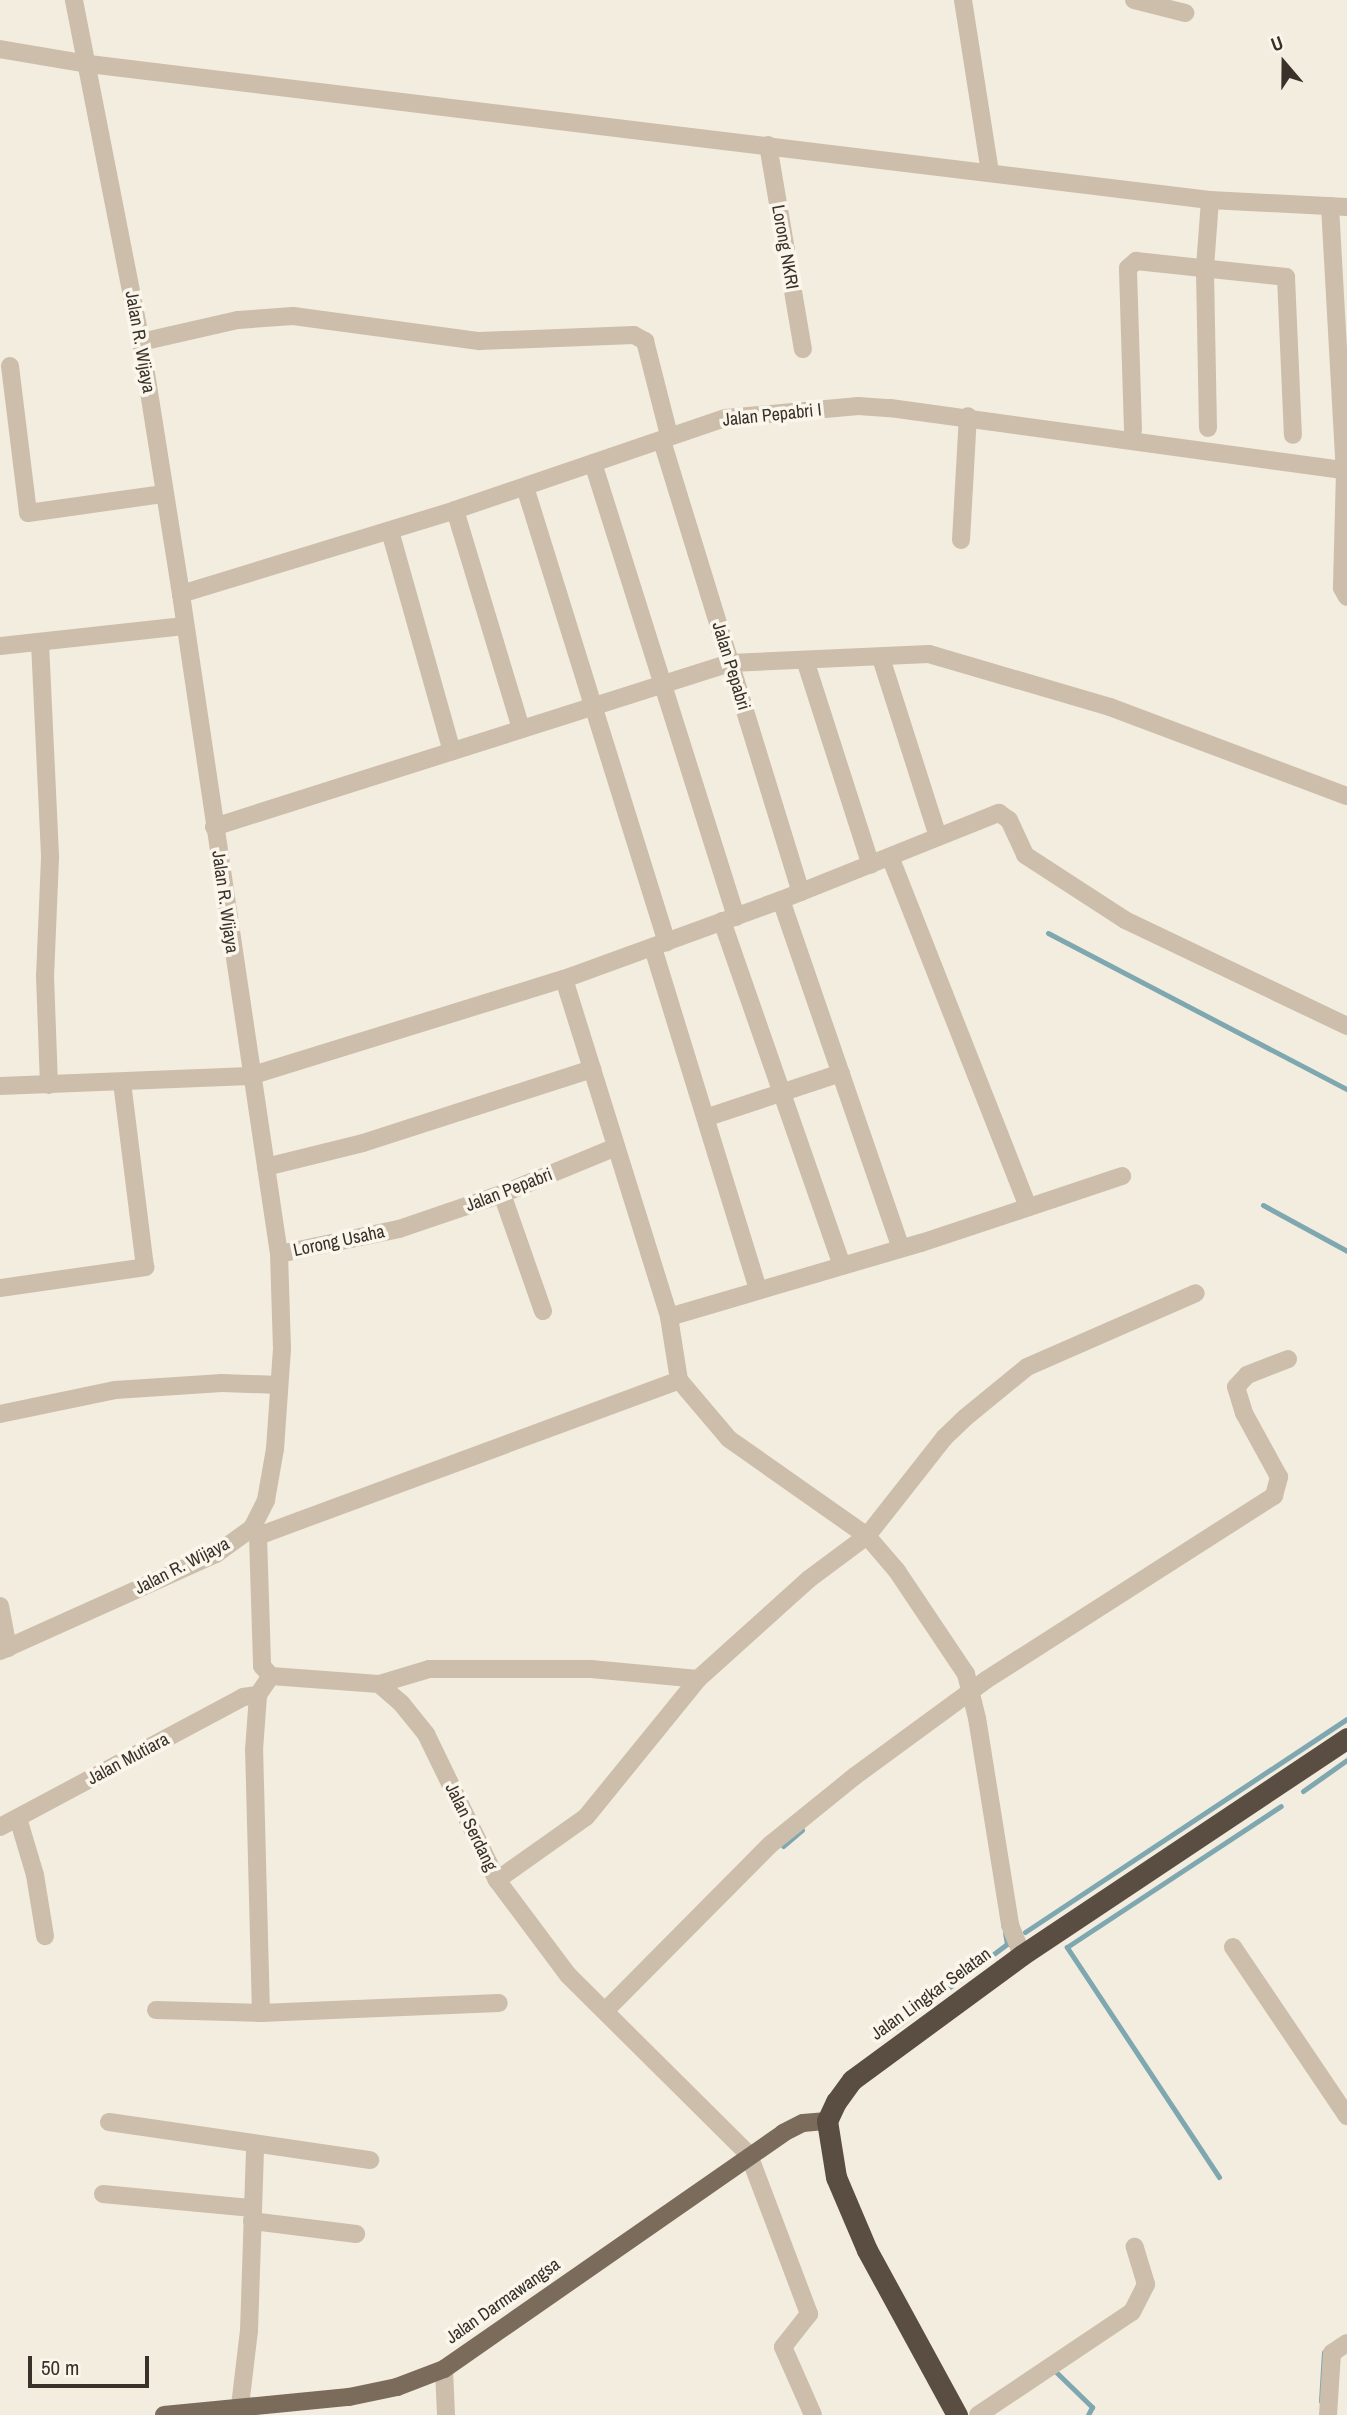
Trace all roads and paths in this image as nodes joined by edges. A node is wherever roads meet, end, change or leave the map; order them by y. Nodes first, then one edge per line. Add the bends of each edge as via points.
1 (74, 0) edge
2 (963, 0) edge
3 (1142, 1) edge
4 (1185, 13) dead end
5 (0, 49) edge
6 (89, 64) junction
7 (768, 145) junction
8 (990, 173) junction
9 (1210, 200) junction
10 (1338, 207) edge
11 (1205, 267) junction
12 (141, 342) junction
13 (803, 349) dead end
14 (10, 366) dead end
15 (968, 416) junction
16 (1209, 428) dead end
17 (1133, 430) dead end
18 (1293, 435) dead end
19 (666, 438) junction
20 (593, 463) junction
21 (1346, 471) edge
22 (525, 487) junction
23 (164, 494) junction
24 (455, 510) junction
25 (390, 531) junction
26 (961, 540) dead end
27 (181, 594) junction
28 (1347, 597) edge
29 (184, 626) junction
30 (40, 643) junction
31 (0, 646) edge
32 (881, 658) junction
33 (805, 660) junction
34 (730, 663) junction
35 (665, 686) junction
36 (591, 709) junction
37 (521, 729) junction
38 (452, 751) junction
39 (1347, 796) edge
40 (214, 827) junction
41 (937, 834) junction
42 (891, 859) junction
43 (871, 865) junction
44 (801, 892) junction
45 (781, 900) junction
46 (729, 919) junction
47 (660, 945) junction
48 (564, 979) junction
49 (1347, 1026) edge
50 (592, 1069) junction
51 (841, 1073) junction
52 (250, 1076) junction
53 (122, 1083) junction
54 (50, 1085) junction
55 (0, 1086) edge
56 (783, 1092) junction
57 (708, 1117) junction
58 (617, 1147) junction
59 (266, 1167) junction
60 (1122, 1176) dead end
61 (502, 1194) junction
62 (1028, 1207) junction
63 (399, 1229) joint
64 (901, 1248) junction
65 (279, 1254) junction
66 (842, 1266) junction
67 (0, 1288) edge
68 (758, 1290) junction
69 (1196, 1293) dead end
70 (543, 1311) dead end
71 (669, 1317) junction
72 (1288, 1359) dead end
73 (679, 1380) junction
74 (279, 1385) junction
75 (0, 1414) edge
76 (255, 1532) junction
77 (867, 1536) junction
78 (0, 1606) edge
79 (4, 1649) edge
80 (271, 1676) junction
81 (698, 1679) junction
82 (379, 1684) junction
83 (971, 1689) junction
84 (258, 1695) junction
85 (1347, 1738) edge
86 (18, 1818) junction
87 (0, 1828) edge
88 (497, 1880) junction
89 (45, 1936) dead end
90 (1233, 1947) dead end
91 (1021, 1955) junction
92 (499, 2003) dead end
93 (156, 2010) dead end
94 (606, 2010) junction
95 (261, 2013) junction
96 (1347, 2116) edge
97 (827, 2121) junction
98 (109, 2122) dead end
99 (255, 2146) junction
100 (749, 2155) junction
101 (370, 2160) dead end
102 (103, 2194) dead end
103 (252, 2214) junction
104 (355, 2234) dead end
105 (1135, 2247) dead end
106 (1347, 2343) edge
107 (444, 2369) junction
108 (240, 2406) junction
109 (164, 2415) edge
110 (446, 2415) edge
111 (813, 2415) edge
112 (957, 2415) edge
113 (978, 2415) edge
114 (1328, 2415) edge

1 - 6 street, Jalan R. Wijaya
2 - 8 street
3 - 4 street
5 - 6 street
6 - 7 street
6 - 12 street, Jalan R. Wijaya
7 - 8 street
7 - 13 street, Lorong NKRI
8 - 9 street
9 - 10 street
9 - 11 street
10 - 21 street
11 - 16 street
11 - 17 street via 1136,261 1128,265
11 - 18 street via 1279,273 1288,281
12 - 19 street, Jalan Pepabri via 238,320 293,316 479,341 635,335 645,341
12 - 23 street, Jalan R. Wijaya
14 - 23 street via 28,513
15 - 19 street, Jalan Pepabri I via 858,406 726,418
15 - 21 street, Jalan Pepabri I
15 - 26 street
19 - 20 street, Jalan Pepabri I
19 - 34 street, Jalan Pepabri
20 - 22 street, Jalan Pepabri I
20 - 35 street
21 - 28 street via 1342,588
22 - 24 street, Jalan Pepabri I
22 - 36 street
23 - 27 street, Jalan R. Wijaya
24 - 25 street, Jalan Pepabri I
24 - 37 street
25 - 27 street, Jalan Pepabri I
25 - 38 street
27 - 29 street, Jalan R. Wijaya
29 - 30 street
29 - 40 street, Jalan R. Wijaya
30 - 31 street
30 - 54 street via 50,858 45,976
32 - 33 street
32 - 39 street via 929,654 951,658 1110,707
32 - 41 street
33 - 34 street
33 - 43 street
34 - 35 street
34 - 44 street, Jalan Pepabri
35 - 36 street
35 - 46 street
36 - 37 street
36 - 47 street
37 - 38 street
38 - 40 street
40 - 52 street, Jalan R. Wijaya
41 - 42 street
41 - 49 street via 1004,815 1025,855 1125,920
42 - 43 street
42 - 62 street
43 - 44 street
44 - 45 street
45 - 46 street
45 - 51 street
46 - 47 street
46 - 56 street
47 - 48 street
47 - 57 street
48 - 50 street
48 - 52 street
50 - 58 street
50 - 59 street via 363,1143
51 - 56 street
51 - 64 street
52 - 53 street
52 - 59 street, Jalan R. Wijaya
53 - 54 street
53 - 67 street via 145,1267
54 - 55 street
56 - 57 street
56 - 66 street
57 - 68 street
58 - 61 street, Jalan Pepabri
58 - 71 street
59 - 65 street, Jalan R. Wijaya
60 - 62 street
61 - 63 street, Jalan Pepabri
61 - 70 street
62 - 64 street
63 - 65 street, Lorong Usaha
64 - 66 street
65 - 74 street, Jalan R. Wijaya
66 - 68 street
68 - 71 street
69 - 77 street via 1027,1367 944,1438
71 - 73 street
72 - 83 street via 1247,1375 1237,1387 1244,1413 1279,1477 1274,1496
73 - 76 street
73 - 77 street via 729,1439
74 - 75 street via 115,1390
74 - 76 street, Jalan R. Wijaya via 266,1500
76 - 79 street, Jalan R. Wijaya
76 - 80 street via 262,1666
77 - 81 street via 809,1579
77 - 83 street via 953,1649
78 - 79 street
80 - 82 street
80 - 84 street
81 - 82 street via 592,1669 429,1670
81 - 88 street via 586,1817
82 - 88 street, Jalan Serdang via 426,1734
83 - 91 street via 1010,1925
83 - 94 street via 771,1844
84 - 86 street, Jalan Mutiara via 243,1697
84 - 95 street via 254,1856
85 - 91 highway, Jalan Lingkar Selatan
86 - 87 street, Jalan Mutiara
86 - 89 street via 35,1875
88 - 94 street, Jalan Serdang via 568,1975
90 - 96 street
91 - 97 highway, Jalan Lingkar Selatan via 852,2080
92 - 95 street
93 - 95 street
94 - 100 street, Jalan Serdang
97 - 100 main road, Jalan Darmawangsa via 803,2123
97 - 112 highway via 836,2177 867,2250
98 - 99 street
99 - 101 street
99 - 103 street
100 - 107 main road, Jalan Darmawangsa
100 - 111 street via 809,2314 783,2347
102 - 103 street
103 - 104 street
103 - 108 street via 249,2331
105 - 113 street via 1146,2284 1132,2312
106 - 114 street via 1332,2353
107 - 108 main road, Jalan Darmawangsa via 397,2387 349,2396
107 - 110 street
108 - 109 main road, Jalan Darmawangsa

